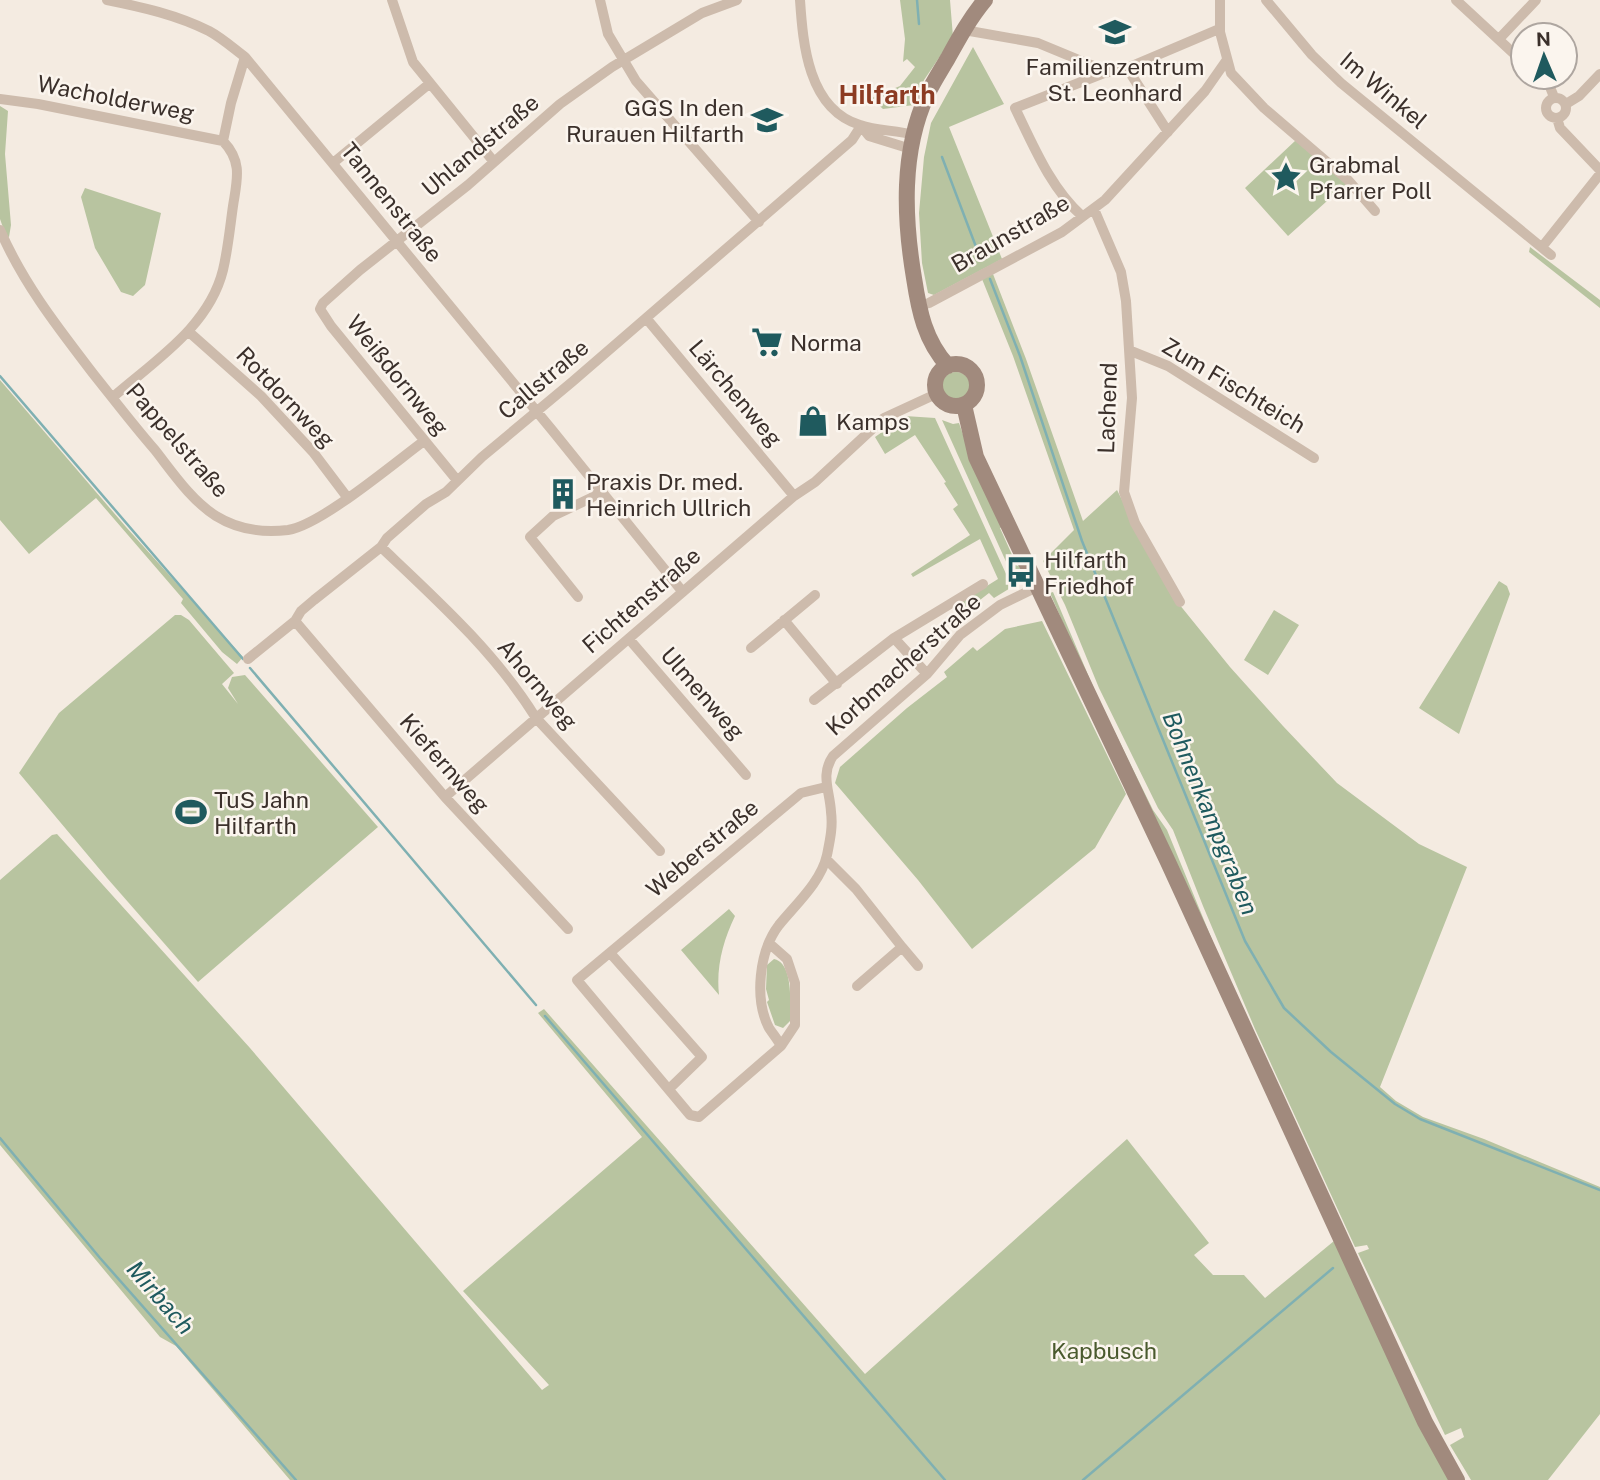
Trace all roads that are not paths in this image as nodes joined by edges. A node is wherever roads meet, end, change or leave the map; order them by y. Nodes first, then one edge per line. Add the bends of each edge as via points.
1 (107, 0) edge
2 (392, 0) edge
3 (600, 0) edge
4 (737, 0) edge
5 (800, 0) edge
6 (985, 0) edge
7 (1220, 0) edge
8 (1266, 0) edge
9 (1456, 0) edge
10 (1536, 0) edge
11 (156, 5) edge
12 (1219, 29) junction
13 (964, 30) junction
14 (1499, 39) junction
15 (1509, 48) edge
16 (245, 57) junction
17 (624, 61) junction
18 (1226, 61) junction
19 (1127, 68) junction
20 (1104, 73) junction
21 (1600, 74) edge
22 (429, 84) junction
23 (1552, 91) edge
24 (1554, 97) junction
25 (0, 99) edge
26 (1566, 104) junction
27 (1557, 118) junction
28 (861, 126) junction
29 (1168, 132) junction
30 (223, 141) junction
31 (912, 142) junction
32 (494, 162) junction
33 (333, 163) junction
34 (1600, 172) edge
35 (1094, 209) junction
36 (1375, 211) dead end
37 (1082, 216) junction
38 (759, 222) junction
39 (0, 230) edge
40 (396, 241) junction
41 (919, 306) junction
42 (646, 318) junction
43 (189, 332) junction
44 (1130, 351) junction
45 (948, 366) junction
46 (936, 394) junction
47 (113, 397) junction
48 (964, 405) junction
49 (537, 412) junction
50 (424, 441) junction
51 (1314, 458) dead end
52 (456, 480) junction
53 (601, 491) junction
54 (348, 496) junction
55 (794, 496) junction
56 (381, 547) junction
57 (984, 584) dead end
58 (1039, 586) junction
59 (682, 592) junction
60 (815, 595) dead end
61 (578, 597) dead end
62 (1180, 602) dead end
63 (784, 620) junction
64 (295, 621) junction
65 (894, 638) junction
66 (629, 639) junction
67 (751, 648) dead end
68 (248, 659) dead end
69 (927, 674) junction
70 (837, 684) junction
71 (814, 700) dead end
72 (537, 718) junction
73 (746, 775) dead end
74 (826, 787) junction
75 (444, 797) junction
76 (660, 850) dead end
77 (826, 859) junction
78 (568, 929) dead end
79 (770, 944) junction
80 (902, 947) junction
81 (611, 954) junction
82 (918, 966) dead end
83 (857, 986) dead end
84 (782, 1046) junction
85 (669, 1089) junction
86 (1457, 1480) edge

1 - 11 street, Tannenstraße
2 - 22 street via 413,62
3 - 17 street via 608,34
4 - 17 street, Uhlandstraße via 702,13
5 - 28 street via 808,65 815,83 837,112
6 - 13 main road
7 - 12 street
8 - 34 street, Im Winkel via 1341,83 1546,251
9 - 14 street
10 - 14 street
11 - 16 street, Tannenstraße via 210,32
12 - 18 street
12 - 19 street
13 - 20 street via 1038,43
13 - 31 main road via 927,94
14 - 15 street
16 - 30 street
16 - 33 street, Tannenstraße
17 - 32 street, Uhlandstraße via 560,104
17 - 38 street via 636,81
18 - 29 street, Braunstraße
18 - 36 street via 1243,88 1348,180
19 - 20 street
19 - 29 street
20 - 37 street via 1015,108 1051,178
21 - 26 street
22 - 32 street
22 - 33 street
23 - 24 street
24 - 26 street
24 - 27 street via 1545,107
25 - 30 street, Wacholderweg
26 - 27 street via 1564,114
27 - 34 street via 1560,128
28 - 31 street via 869,136
28 - 38 street, Callstraße via 852,140
29 - 35 street, Braunstraße
30 - 43 street via 236,159 238,175 223,271 209,304
31 - 41 main road via 907,217
32 - 40 street, Uhlandstraße
33 - 40 street, Tannenstraße
35 - 37 street, Braunstraße
35 - 44 street, Lachend via 1121,272
37 - 41 street, Braunstraße via 1062,232
38 - 42 street, Callstraße
39 - 47 street, Pappelstraße via 44,311
40 - 49 street, Tannenstraße
40 - 50 street, Weißdornweg via 320,309
41 - 45 main road via 926,333
42 - 49 street, Callstraße
42 - 55 street, Lärchenweg
43 - 47 street
43 - 54 street, Rotdornweg via 261,396
44 - 51 street, Zum Fischteich via 1168,366
44 - 62 street, Lachend via 1132,398 1124,492 1135,523
45 - 46 main road via 936,379
45 - 48 main road via 964,366 975,377 975,393
46 - 48 main road via 950,405
46 - 55 street, Fichtenstraße via 884,418
47 - 54 street, Pappelstraße via 194,496 228,522 258,530 288,530 301,527
48 - 58 main road via 976,457
49 - 52 street, Callstraße
49 - 53 street, Tannenstraße
50 - 52 street, Weißdornweg
50 - 54 street, Pappelstraße
52 - 56 street, Callstraße
53 - 59 street, Tannenstraße
53 - 61 street via 553,516 530,537
55 - 59 street, Fichtenstraße
56 - 64 street, Callstraße via 307,605
56 - 72 street, Ahornweg via 447,610
57 - 65 street
58 - 69 street, Korbmacherstraße via 1000,605 960,635
58 - 86 main road via 1425,1422
59 - 66 street, Fichtenstraße
60 - 63 street
63 - 67 street
63 - 70 street
64 - 68 street, Callstraße
64 - 75 street, Kiefernweg
65 - 69 street
65 - 70 street
66 - 72 street, Fichtenstraße
66 - 73 street, Ulmenweg
69 - 74 street, Korbmacherstraße via 833,756 827,765
70 - 71 street
72 - 75 street, Fichtenstraße
72 - 76 street, Ahornweg
74 - 77 street, Korbmacherstraße via 832,831
74 - 81 street, Weberstraße via 801,793
75 - 78 street, Kiefernweg
77 - 79 street, Korbmacherstraße
77 - 80 street
79 - 84 street, Korbmacherstraße via 760,979 763,1006 769,1027
79 - 84 street via 787,959 795,983 795,1025
80 - 82 street
80 - 83 street
81 - 85 street via 702,1057
81 - 85 street, Weberstraße via 577,980
84 - 85 street via 699,1117 690,1115

